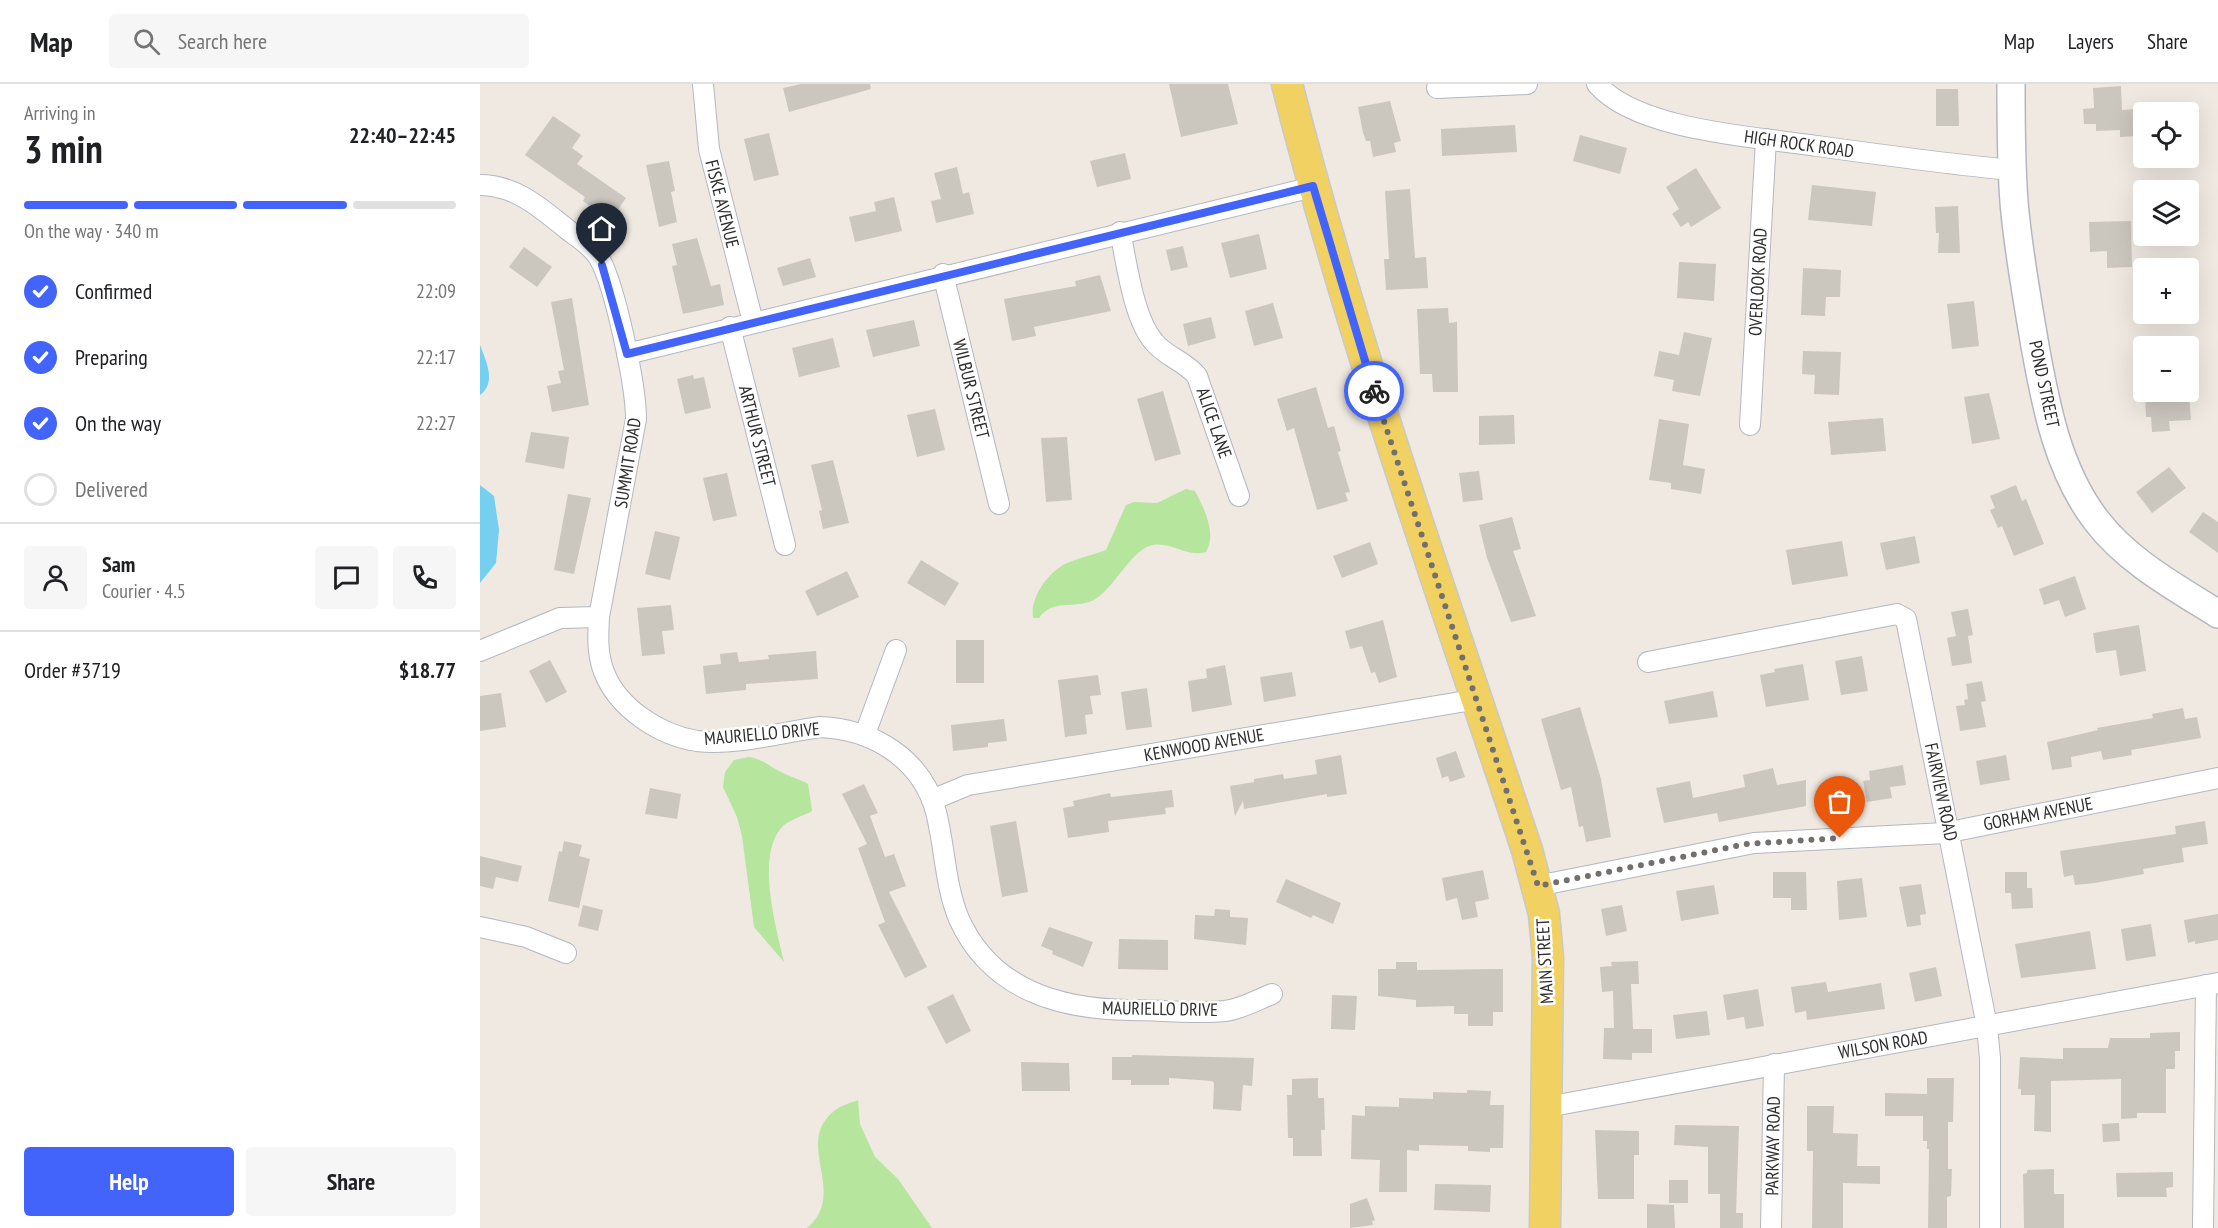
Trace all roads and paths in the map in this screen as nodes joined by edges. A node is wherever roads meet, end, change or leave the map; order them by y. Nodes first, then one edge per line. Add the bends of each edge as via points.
1 (703, 84) edge
2 (1287, 84) edge
3 (1527, 84) edge
4 (1597, 84) edge
5 (2011, 84) edge
6 (1437, 88) dead end
7 (1766, 140) junction
8 (2012, 170) junction
9 (480, 185) edge
10 (1313, 186) junction
11 (1120, 232) junction
12 (943, 274) junction
13 (753, 322) junction
14 (730, 327) junction
15 (627, 354) junction
16 (1750, 426) dead end
17 (1239, 496) dead end
18 (999, 504) dead end
19 (785, 545) dead end
20 (2218, 614) edge
21 (599, 617) junction
22 (896, 650) dead end
23 (480, 651) edge
24 (1648, 662) dead end
25 (1478, 699) junction
26 (866, 734) junction
27 (2218, 778) edge
28 (932, 800) junction
29 (1950, 832) junction
30 (1538, 886) junction
31 (480, 927) edge
32 (566, 953) dead end
33 (2212, 984) edge
34 (1272, 994) dead end
35 (1987, 1026) junction
36 (1774, 1065) junction
37 (1547, 1107) junction
38 (1545, 1228) edge
39 (1771, 1228) edge
40 (1989, 1228) edge
41 (2203, 1228) edge

1 - 13 street, FISKE AVENUE via 711,160
2 - 10 main road, MAIN STREET
3 - 6 street
4 - 7 street, HIGH ROCK ROAD via 1623,104 1665,120
5 - 8 street, POND STREET
7 - 8 street, HIGH ROCK ROAD
7 - 16 street, OVERLOOK ROAD
8 - 20 street, POND STREET via 2022,265 2044,392 2072,481 2097,521 2118,544 2156,575
9 - 15 street, SUMMIT ROAD via 522,196 595,252 606,276
10 - 11 street
10 - 25 main road, MAIN STREET via 1374,391
11 - 12 street
11 - 17 street, ALICE LANE via 1147,331 1155,344 1185,363 1197,376
12 - 13 street
12 - 18 street, WILBUR STREET
13 - 14 street
14 - 15 street
14 - 19 street, ARTHUR STREET
15 - 21 street, SUMMIT ROAD via 634,386 636,428
21 - 23 street via 560,618
21 - 26 street, MAURIELLO DRIVE via 601,662 615,691 632,710 668,732 706,741 820,727
22 - 26 street
24 - 29 street, FAIRVIEW ROAD via 1904,616
25 - 28 street, KENWOOD AVENUE via 972,784
25 - 30 main road, MAIN STREET
26 - 28 street, MAURIELLO DRIVE via 901,757
27 - 29 street, GORHAM AVENUE
28 - 34 street, MAURIELLO DRIVE via 960,920 982,954 1020,986 1056,1002 1093,1009 1224,1011
29 - 30 street, GORHAM AVENUE via 1754,843
29 - 35 street, FAIRVIEW ROAD
30 - 37 main road, MAIN STREET via 1548,958
31 - 32 street via 526,937
33 - 35 street, WILSON ROAD
33 - 41 street
35 - 36 street, WILSON ROAD
35 - 40 street, FAIRVIEW ROAD
36 - 37 street, WILSON ROAD
36 - 39 street, PARKWAY ROAD
37 - 38 main road, MAIN STREET

